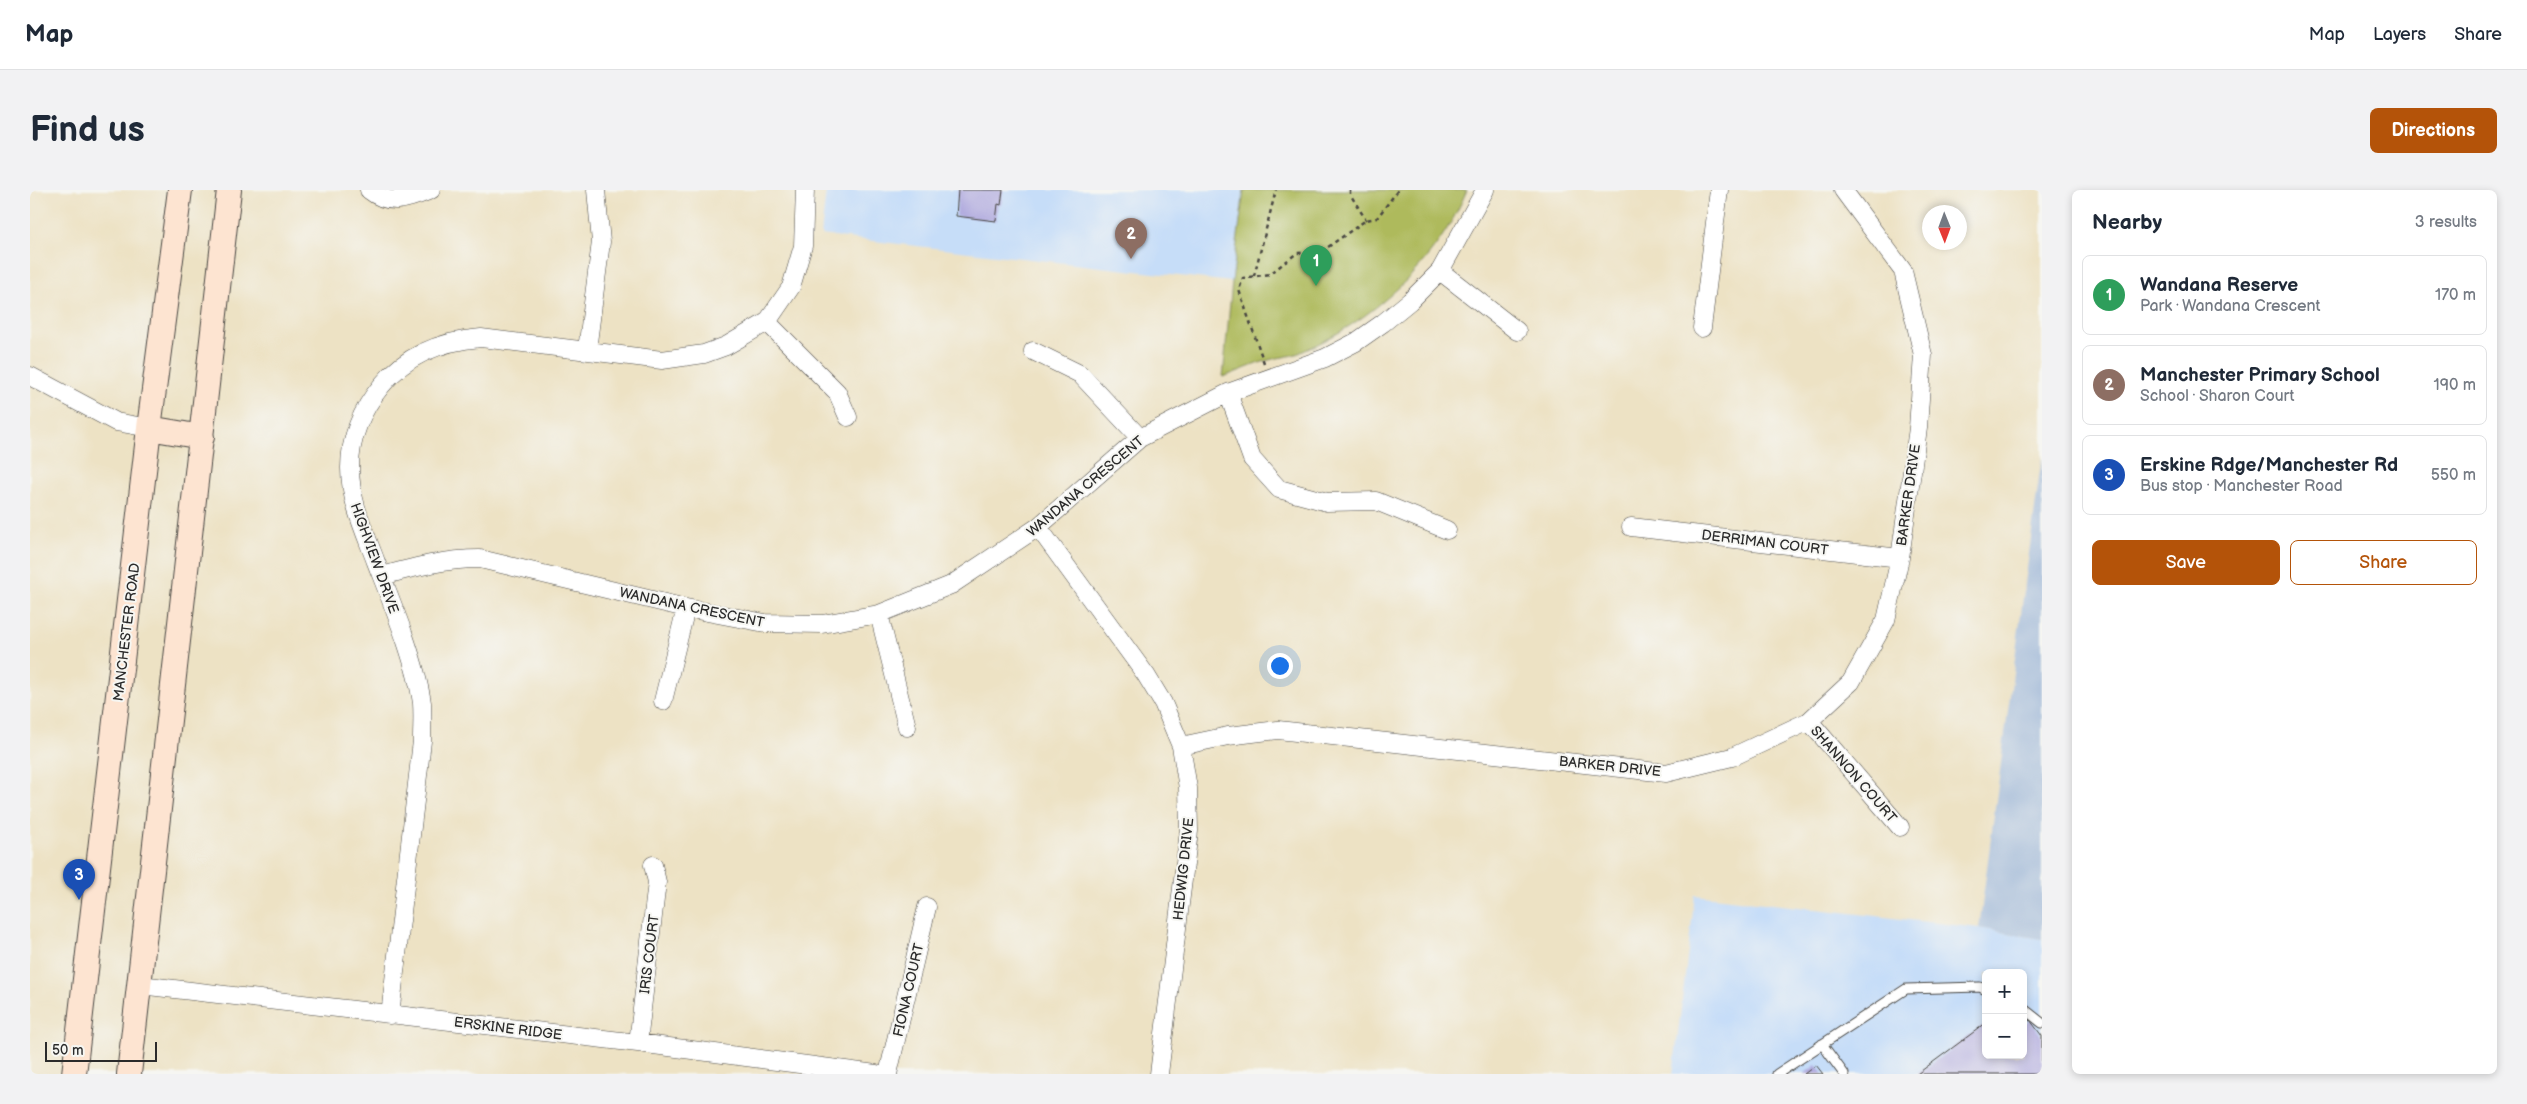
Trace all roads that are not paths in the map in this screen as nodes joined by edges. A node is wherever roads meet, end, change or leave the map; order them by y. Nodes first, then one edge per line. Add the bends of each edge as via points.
1 (180, 190) edge
2 (230, 190) edge
3 (369, 190) edge
4 (431, 190) edge
5 (596, 190) edge
6 (804, 190) edge
7 (1485, 190) edge
8 (1719, 190) edge
9 (1843, 190) edge
10 (1440, 271) junction
11 (767, 322) junction
12 (1702, 328) dead end
13 (1517, 331) dead end
14 (587, 350) junction
15 (1033, 351) dead end
16 (30, 376) edge
17 (1228, 394) junction
18 (848, 417) dead end
19 (149, 428) junction
20 (202, 437) junction
21 (1140, 438) junction
22 (1038, 527) junction
23 (1631, 527) dead end
24 (1446, 530) dead end
25 (1900, 558) junction
26 (382, 576) junction
27 (686, 608) junction
28 (880, 614) junction
29 (663, 701) dead end
30 (1809, 721) junction
31 (907, 727) dead end
32 (1180, 746) junction
33 (1900, 827) dead end
34 (653, 865) dead end
35 (927, 907) dead end
36 (140, 985) junction
37 (1982, 988) edge
38 (2027, 1011) edge
39 (390, 1014) junction
40 (2042, 1023) edge
41 (638, 1043) junction
42 (1822, 1044) junction
43 (74, 1074) edge
44 (130, 1074) edge
45 (876, 1074) edge
46 (888, 1074) edge
47 (1159, 1074) edge
48 (1777, 1074) edge
49 (1844, 1074) edge

1 - 19 main road, MANCHESTER ROAD
2 - 20 main road
3 - 4 street via 379,198 406,200
5 - 14 street via 601,242
6 - 11 street, HIGHVIEW DRIVE via 803,246 791,287
7 - 10 street, WANDANA CRESCENT
8 - 12 street
9 - 25 street, BARKER DRIVE via 1903,271 1924,355 1918,428
10 - 13 street
10 - 17 street, WANDANA CRESCENT via 1410,301 1356,342 1324,358
11 - 14 street, HIGHVIEW DRIVE via 726,346 704,354 662,360
11 - 18 street via 837,392
14 - 26 street, HIGHVIEW DRIVE via 481,338 454,340 410,360 391,373 366,404 352,445 350,468 353,501
15 - 21 street via 1080,374
16 - 19 street via 116,422
17 - 21 street, WANDANA CRESCENT
17 - 24 street via 1252,459 1279,489 1327,502 1376,501
19 - 20 main road
19 - 43 main road, MANCHESTER ROAD
20 - 36 main road
21 - 22 street, WANDANA CRESCENT
22 - 28 street, WANDANA CRESCENT via 951,585
22 - 32 street, HEDWIG DRIVE via 1146,675 1163,703
23 - 25 street, DERRIMAN COURT
25 - 30 street, BARKER DRIVE via 1886,620 1851,682
26 - 27 street, WANDANA CRESCENT via 453,559 480,559
26 - 39 street, HIGHVIEW DRIVE via 422,704 422,741
27 - 28 street, WANDANA CRESCENT via 765,623 822,624
27 - 29 street
28 - 31 street
30 - 32 street, BARKER DRIVE via 1732,757 1666,773 1278,730
30 - 33 street, SHANNON COURT
32 - 47 street, HEDWIG DRIVE via 1188,788 1189,831
34 - 41 street, IRIS COURT via 658,882
35 - 46 street, FIONA COURT
36 - 39 street, ERSKINE RIDGE
36 - 44 main road
37 - 42 lane via 1906,989
38 - 40 lane
39 - 41 street, ERSKINE RIDGE
41 - 45 street, ERSKINE RIDGE
42 - 48 lane
42 - 49 lane

